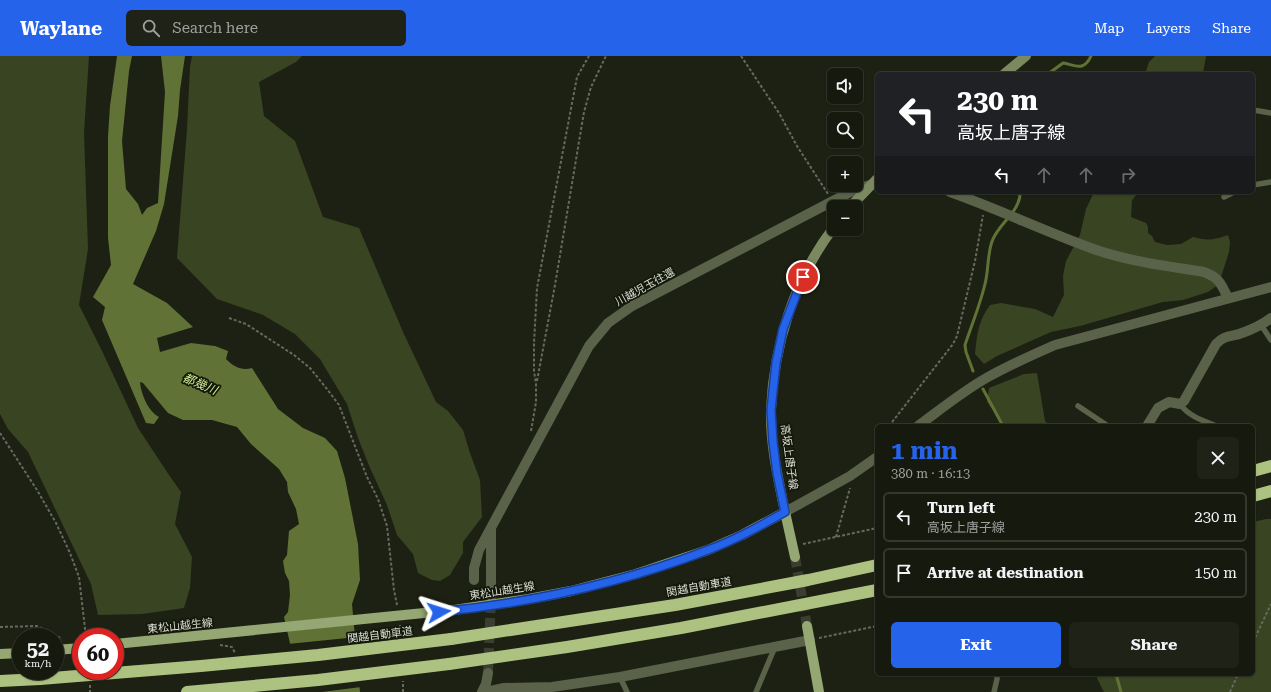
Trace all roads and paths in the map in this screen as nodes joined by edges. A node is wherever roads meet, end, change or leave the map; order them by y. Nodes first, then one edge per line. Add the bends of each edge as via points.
1 (589, 56) edge
2 (606, 56) edge
3 (741, 56) edge
4 (1026, 56) edge
5 (1006, 72) edge
6 (1255, 110) edge
7 (1271, 113) edge
8 (873, 182) edge
9 (1271, 182) edge
10 (1255, 185) edge
11 (956, 194) edge
12 (1230, 194) edge
13 (1224, 197) dead end
14 (832, 200) edge
15 (836, 200) edge
16 (856, 200) edge
17 (985, 204) junction
18 (827, 205) edge
19 (827, 236) edge
20 (1271, 287) edge
21 (1228, 298) junction
22 (229, 318) dead end
23 (1271, 318) edge
24 (1261, 325) junction
25 (1271, 340) edge
26 (536, 384) junction
27 (1180, 404) junction
28 (1078, 406) dead end
29 (891, 424) edge
30 (921, 424) edge
31 (1105, 424) edge
32 (1148, 424) edge
33 (1211, 424) edge
34 (0, 434) edge
35 (530, 436) dead end
36 (875, 458) edge
37 (1271, 466) edge
38 (1255, 470) edge
39 (847, 478) junction
40 (1271, 491) edge
41 (1255, 495) edge
42 (785, 512) junction
43 (875, 528) edge
44 (491, 529) junction
45 (836, 537) junction
46 (793, 552) joint
47 (875, 565) edge
48 (474, 580) dead end
49 (875, 590) edge
50 (491, 596) tunnel mouth
51 (1271, 604) edge
52 (397, 609) dead end
53 (400, 625) dead end
54 (807, 626) tunnel mouth
55 (875, 626) edge
56 (85, 628) edge
57 (1255, 638) edge
58 (810, 640) junction
59 (402, 641) dead end
60 (124, 643) edge
61 (775, 647) junction
62 (12, 653) edge
63 (0, 654) edge
64 (488, 673) tunnel mouth
65 (997, 676) edge
66 (1237, 676) edge
67 (620, 677) junction
68 (403, 680) dead end
69 (0, 682) edge
70 (187, 692) edge
71 (403, 692) edge
72 (482, 692) edge
73 (486, 692) edge
74 (627, 692) edge
75 (756, 692) edge
76 (819, 692) edge
77 (994, 692) edge
78 (1230, 692) edge

1 - 26 path via 577,77 537,288 534,350
2 - 26 path via 591,87 584,112
3 - 14 path
4 - 5 main road
6 - 7 lane
8 - 15 street, 川越児玉往還
8 - 16 main road
9 - 10 lane
11 - 17 street
12 - 13 lane
17 - 21 street via 1114,256 1204,272 1215,277
17 - 29 path via 975,261 957,336
18 - 44 street, 川越児玉往還 via 632,306 608,323 589,346
19 - 42 main road, 高坂上唐子線 via 803,277 783,329 776,363 771,410 777,473
20 - 21 street
21 - 30 street via 1054,345 987,377
22 - 52 path via 246,324 294,355 310,368 339,405 387,526
23 - 24 street
24 - 25 lane
24 - 27 street via 1240,334 1221,338
26 - 35 path via 536,402
27 - 32 street via 1170,402 1158,408
27 - 33 lane via 1200,420
28 - 31 lane
34 - 56 path via 56,523 70,552 78,577
36 - 39 street
37 - 38 highway
39 - 42 street
39 - 45 path via 850,486
40 - 41 highway
42 - 46 main road
42 - 60 main road, 東松山越生線, bridge via 708,550 636,574 571,591 454,610
43 - 45 path
44 - 48 street, 川越児玉往還 via 479,550
44 - 50 street
45 - 46 path
47 - 69 highway, 関越自動車道, bridge via 675,605 451,639 318,656
49 - 70 highway, bridge via 566,648 318,680
51 - 57 path
53 - 59 path
54 - 58 main road
55 - 58 path
58 - 61 street
58 - 76 main road
61 - 67 street
61 - 75 lane
62 - 63 main road
64 - 72 street
65 - 77 lane
66 - 78 path
67 - 73 street via 552,687 504,688
67 - 74 lane
68 - 71 path

